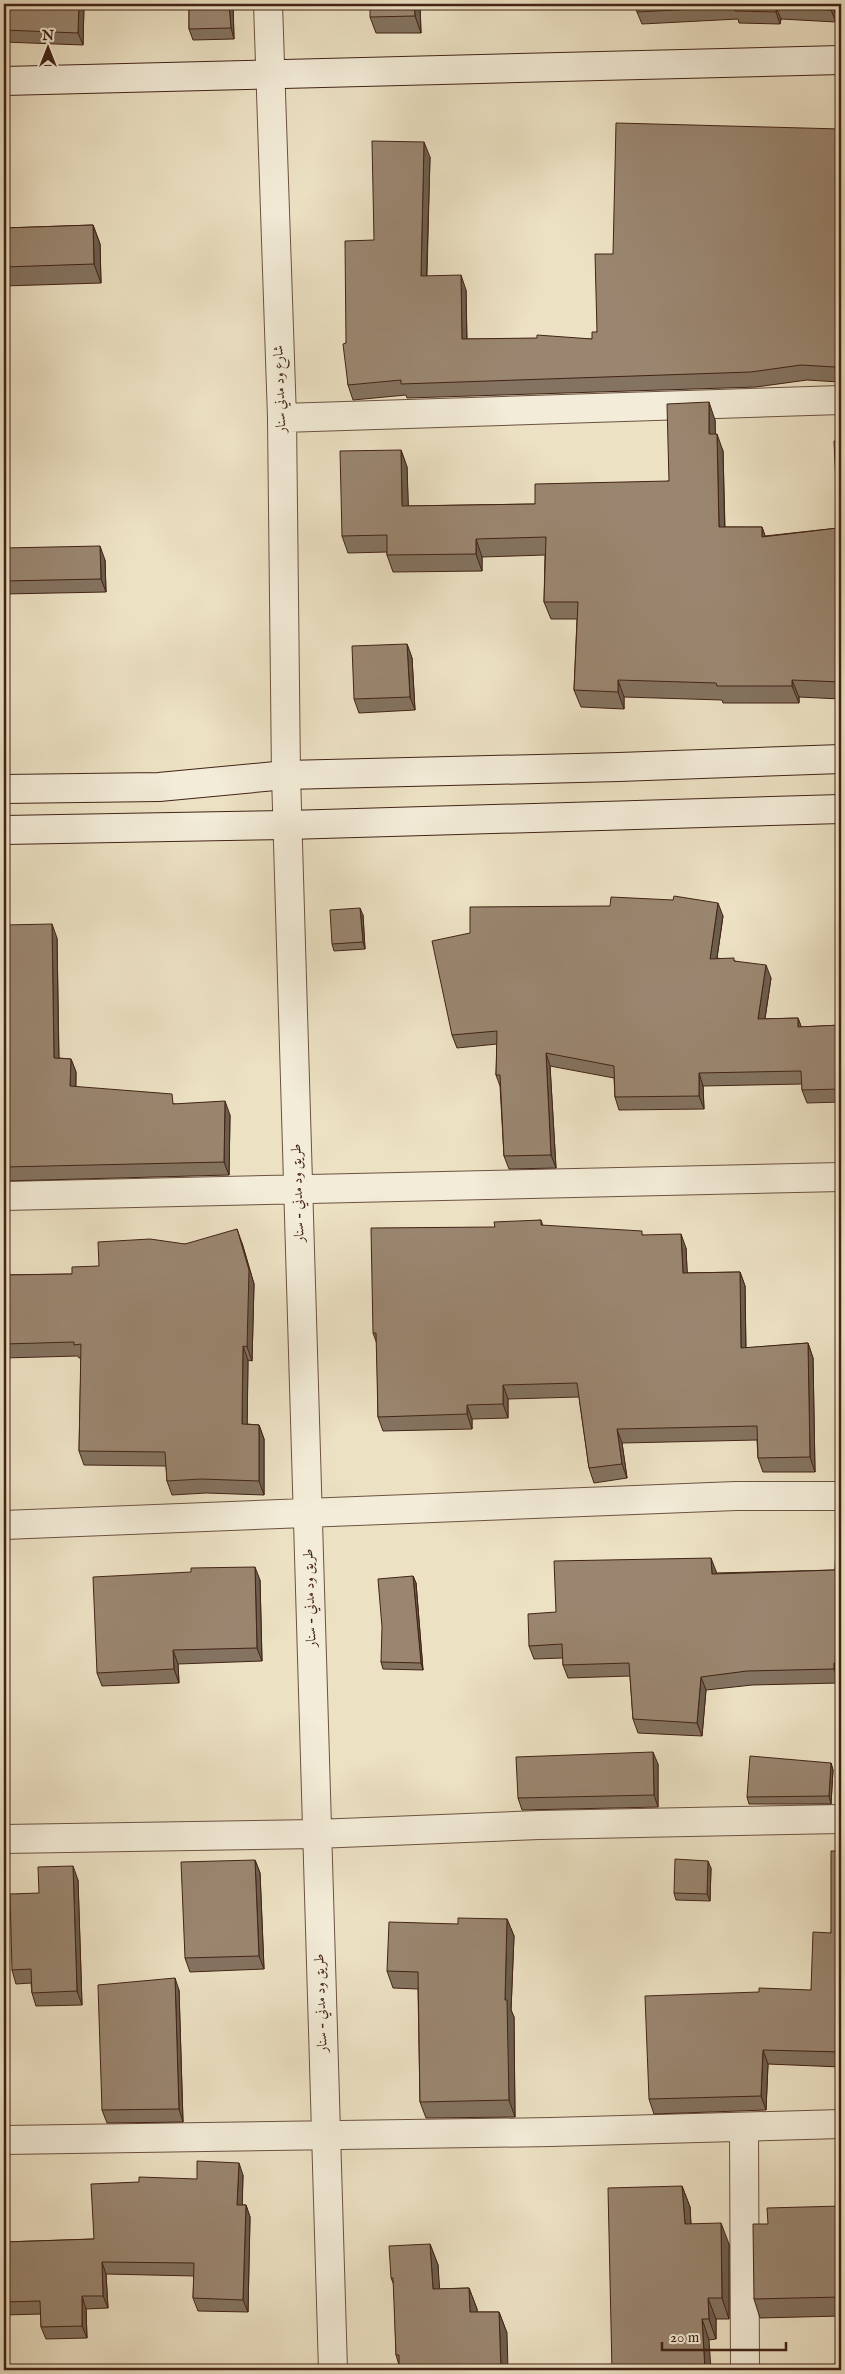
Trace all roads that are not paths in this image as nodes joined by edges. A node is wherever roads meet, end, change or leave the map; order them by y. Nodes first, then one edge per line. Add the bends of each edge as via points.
1 (268, 4) edge
2 (841, 60) edge
3 (270, 74) junction
4 (4, 81) edge
5 (841, 400) edge
6 (282, 418) junction
7 (841, 759) edge
8 (286, 775) junction
9 (4, 790) edge
10 (841, 809) edge
11 (288, 825) junction
12 (4, 830) edge
13 (841, 1177) edge
14 (298, 1191) junction
15 (4, 1196) edge
16 (841, 1496) edge
17 (308, 1514) junction
18 (4, 1525) edge
19 (841, 1819) edge
20 (316, 1834) junction
21 (4, 1839) edge
22 (841, 2124) edge
23 (744, 2128) junction
24 (326, 2136) junction
25 (4, 2140) edge
26 (333, 2370) edge
27 (745, 2370) edge

1 - 3 street, شارع ود مدني سنار
2 - 3 street
3 - 4 street
3 - 6 street, شارع ود مدني سنار
5 - 6 street
6 - 8 street, شارع ود مدني سنار
7 - 8 street via 619,768
8 - 9 street via 159,786
8 - 11 street, شارع ود مدني سنار
10 - 11 street
11 - 12 street
11 - 14 street, طريق ود مدني - سنار
13 - 14 street
14 - 15 street
14 - 17 street, طريق ود مدني - سنار
16 - 17 street via 736,1496
17 - 18 street
17 - 20 street, طريق ود مدني - سنار
19 - 20 street
20 - 21 street
20 - 24 street, طريق ود مدني - سنار
22 - 23 street
23 - 24 street
23 - 27 street
24 - 25 street
24 - 26 street, طريق ود مدني - سنار

